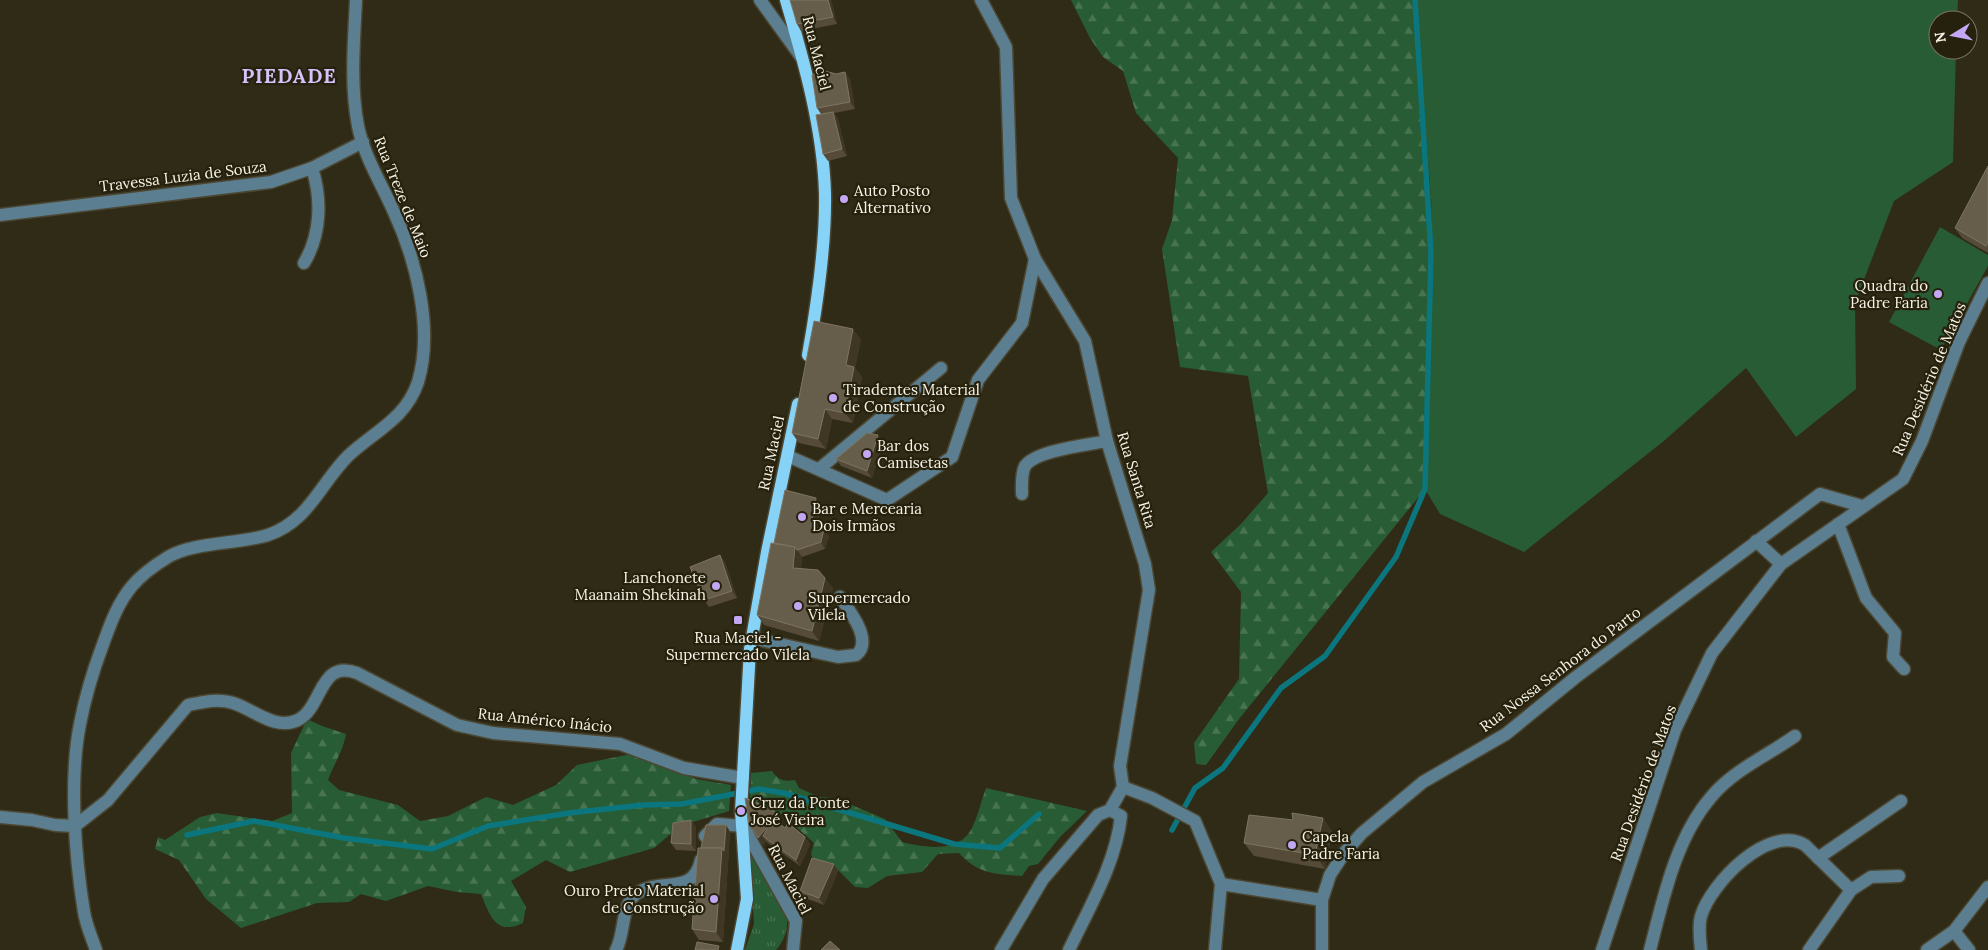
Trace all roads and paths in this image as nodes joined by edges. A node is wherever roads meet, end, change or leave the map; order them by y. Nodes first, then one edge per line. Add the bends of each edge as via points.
1 (356, 0) edge
2 (760, 0) edge
3 (786, 0) edge
4 (981, 0) edge
5 (803, 60) junction
6 (363, 142) junction
7 (312, 168) junction
8 (0, 215) edge
9 (1035, 259) junction
10 (304, 264) dead end
11 (1988, 283) edge
12 (806, 364) edge
13 (941, 368) dead end
14 (801, 389) edge
15 (1107, 441) junction
16 (788, 456) junction
17 (819, 469) junction
18 (1022, 494) dead end
19 (1862, 506) junction
20 (1838, 524) junction
21 (1756, 542) junction
22 (1781, 564) junction
23 (840, 597) dead end
24 (752, 638) junction
25 (1904, 669) dead end
26 (1795, 736) dead end
27 (742, 783) junction
28 (1123, 786) junction
29 (1901, 801) dead end
30 (1110, 810) junction
31 (0, 817) edge
32 (75, 826) junction
33 (743, 826) junction
34 (1818, 858) junction
35 (1899, 876) dead end
36 (1221, 884) junction
37 (1988, 887) edge
38 (1851, 890) junction
39 (1322, 900) junction
40 (1954, 931) junction
41 (96, 950) edge
42 (616, 950) edge
43 (737, 950) edge
44 (793, 950) edge
45 (1002, 950) edge
46 (1069, 950) edge
47 (1215, 950) edge
48 (1322, 950) edge
49 (1602, 950) edge
50 (1650, 950) edge
51 (1701, 950) edge
52 (1809, 950) edge
53 (1927, 950) edge
54 (1969, 950) edge

1 - 6 street, Rua Treze de Maio via 355,84 358,125
2 - 5 street
3 - 5 main road, Rua Maciel
4 - 9 street, Rua Santa Rita via 1006,47 1011,198
5 - 12 main road, Rua Maciel via 825,192 824,243
6 - 7 street, Travessa Luzia de Souza
6 - 32 street, Rua Treze de Maio via 415,267 423,347 417,384 390,424 348,456 309,508 293,522 268,534 176,553 135,583 113,616 88,687 79,726
7 - 8 street, Travessa Luzia de Souza via 271,182
7 - 10 street via 317,188 318,218 314,244
9 - 15 street, Rua Santa Rita via 1085,341
9 - 17 street via 1022,322 978,380 952,457 887,500
11 - 19 street, Rua Desidério de Matos via 1903,479
13 - 17 street
14 - 16 main road, Rua Maciel
15 - 18 street via 1056,451 1031,461 1025,467
15 - 28 street, Rua Santa Rita via 1146,564 1148,590 1120,766
16 - 17 street
16 - 24 main road, Rua Maciel
19 - 20 street, Rua Desidério de Matos
19 - 21 street, Rua Nossa Senhora do Parto via 1820,494
20 - 22 street, Rua Desidério de Matos
20 - 25 street via 1866,598 1895,633 1893,657
21 - 22 street
21 - 39 street, Rua Nossa Senhora do Parto via 1576,677 1506,734 1423,782 1362,833 1345,852 1330,875
22 - 49 street, Rua Desidério de Matos via 1712,653 1675,730
23 - 24 street via 858,626 862,645 856,655 838,657
24 - 27 main road, Rua Maciel
26 - 50 street via 1734,776 1712,795 1695,818 1668,885
27 - 32 street, Rua Américo Inácio via 684,768 620,744 493,733 457,725 357,673 338,670 331,674 309,710 298,720 284,723 269,720 232,702 202,702 188,706 108,800
27 - 33 main road, Rua Maciel
28 - 30 street
28 - 36 street via 1195,821
29 - 34 street
30 - 45 street via 1098,815 1043,879
30 - 46 street via 1121,816 1119,831 1099,886
31 - 32 street
32 - 41 street, Rua Treze de Maio via 84,914
33 - 42 street via 717,824 707,832 698,873 692,880 652,887 630,899 622,938
33 - 43 main road, Rua Maciel via 747,899
33 - 44 street, Rua Maciel via 796,921
34 - 38 street
34 - 51 street via 1805,845 1788,839 1759,848 1742,861 1709,898 1701,916
35 - 38 street via 1871,877
36 - 39 street
36 - 47 street
37 - 40 street
38 - 52 street
39 - 48 street, Rua Nossa Senhora do Parto
40 - 53 street
40 - 54 street

